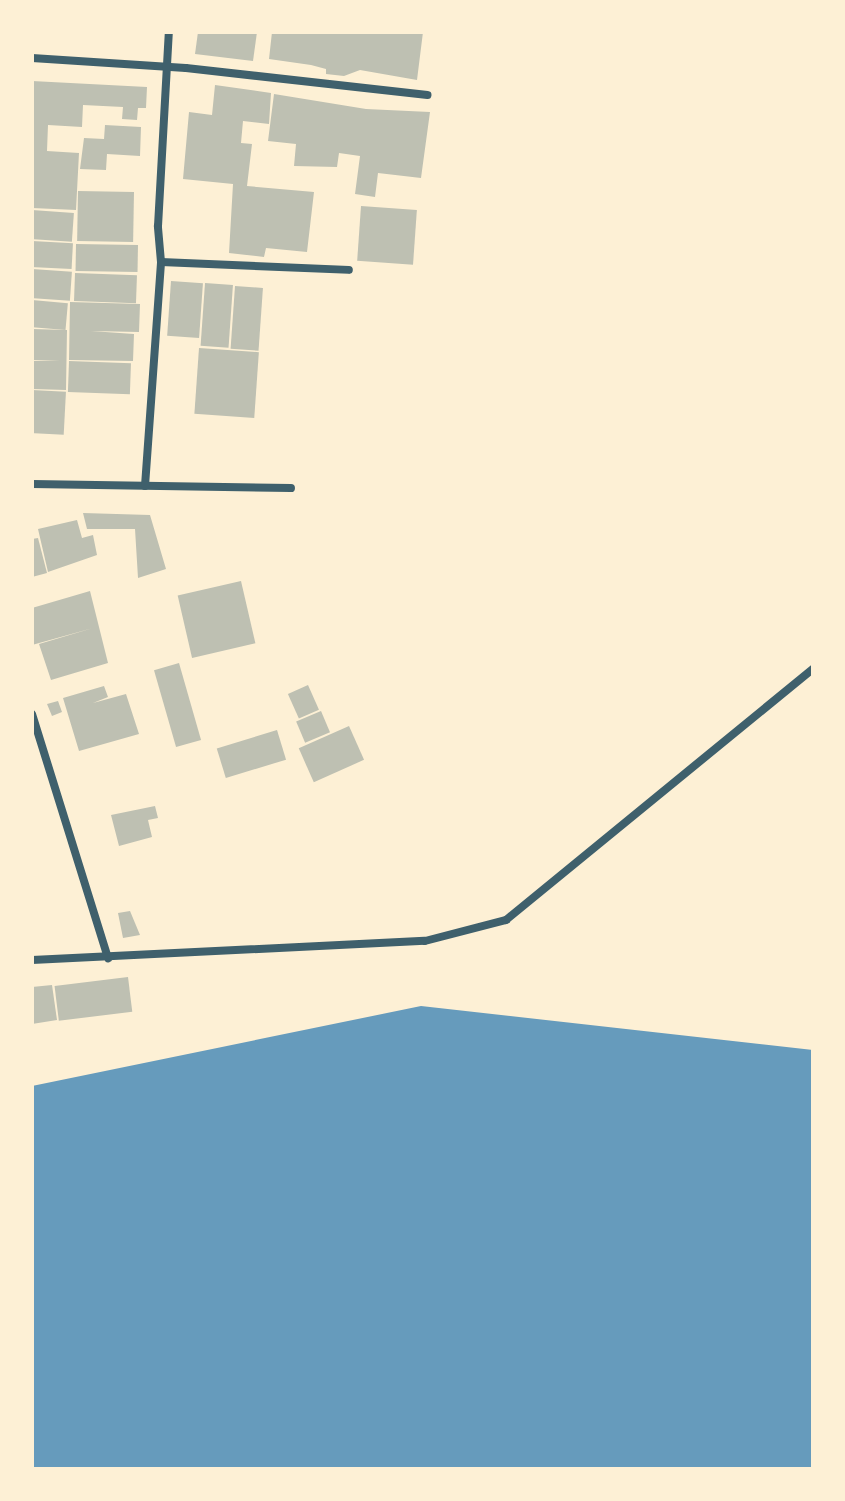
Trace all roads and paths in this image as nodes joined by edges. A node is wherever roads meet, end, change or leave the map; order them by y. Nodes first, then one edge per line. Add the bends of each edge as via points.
1 (169, 32) edge
2 (32, 58) edge
3 (165, 66) junction
4 (427, 95) dead end
5 (161, 262) junction
6 (349, 270) dead end
7 (32, 484) edge
8 (145, 486) junction
9 (291, 488) dead end
10 (813, 669) edge
11 (32, 714) edge
12 (108, 958) junction
13 (32, 960) edge

1 - 3 street
2 - 3 street
3 - 4 street
3 - 5 street
5 - 6 street
5 - 8 street
7 - 8 street
8 - 9 street
10 - 12 street via 506,920 425,941
11 - 12 street
12 - 13 street

